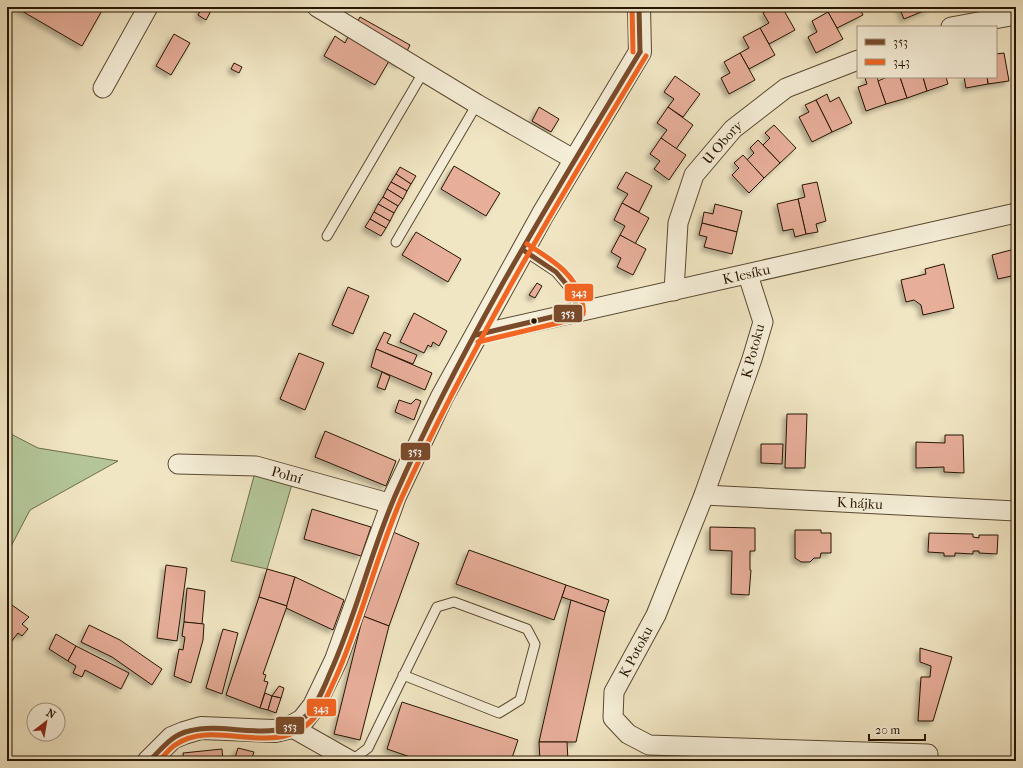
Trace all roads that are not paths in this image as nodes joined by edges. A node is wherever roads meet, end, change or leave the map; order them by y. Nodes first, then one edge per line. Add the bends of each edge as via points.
1 (148, 7) edge
2 (317, 7) edge
3 (639, 7) edge
4 (1016, 15) edge
5 (956, 26) edge
6 (857, 60) edge
7 (424, 71) junction
8 (103, 88) dead end
9 (477, 104) junction
10 (576, 160) junction
11 (1016, 213) edge
12 (327, 236) dead end
13 (396, 242) dead end
14 (523, 250) junction
15 (748, 275) junction
16 (674, 291) junction
17 (577, 311) junction
18 (476, 335) junction
19 (178, 464) dead end
20 (704, 495) junction
21 (392, 504) junction
22 (1016, 511) edge
23 (403, 675) junction
24 (291, 727) junction
25 (150, 761) edge
26 (351, 761) edge
27 (928, 761) edge

1 - 8 street
2 - 7 street
3 - 10 street via 640,52
4 - 5 street
6 - 16 street, U Obory via 786,88 733,129 694,175 678,223
7 - 9 street
7 - 12 lane
9 - 10 street
9 - 13 lane
10 - 14 street
11 - 15 street, K lesíku
14 - 17 lane via 556,272 573,292
14 - 18 street
15 - 16 street, K lesíku
15 - 20 street, K Potoku via 763,322
16 - 17 street, K lesíku
17 - 18 street, K lesíku
18 - 21 street via 442,397
19 - 21 street, Polní via 256,466
20 - 22 street, K hájku
20 - 27 street, K Potoku via 656,615 614,692 613,718 628,734 649,746 928,754
21 - 24 street via 336,660 314,706 303,720
23 - 23 lane via 437,607 454,602 526,629 535,644 520,700 499,713
23 - 26 lane via 368,748
24 - 25 street via 275,731 201,728 172,738
24 - 26 street

